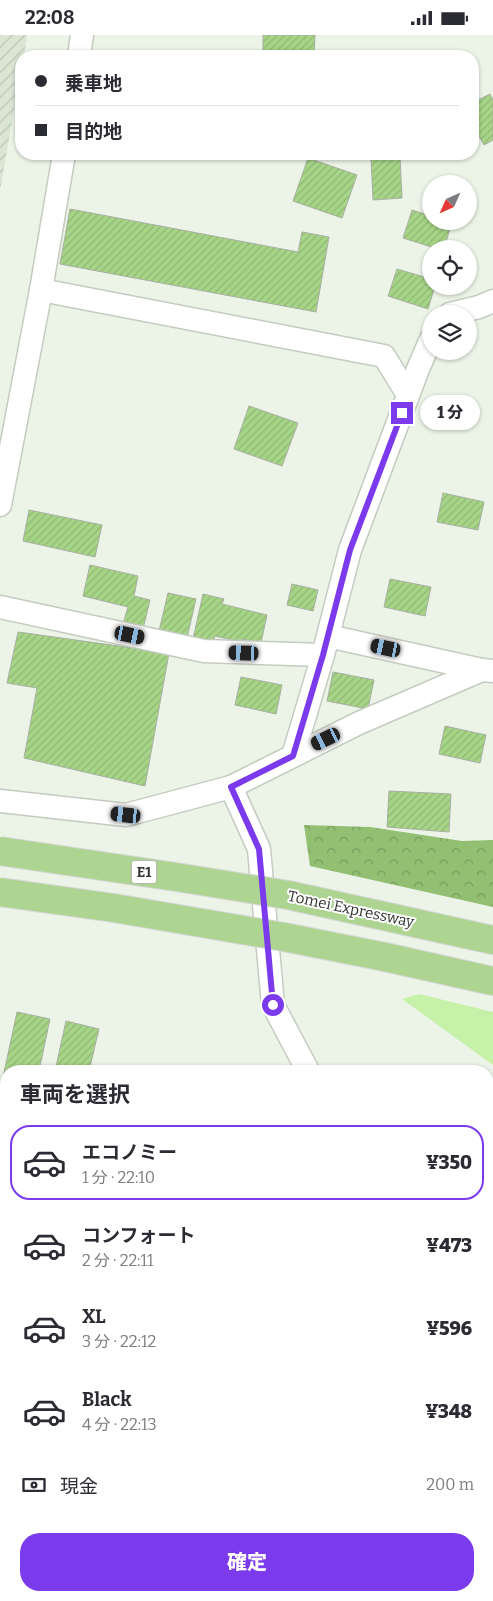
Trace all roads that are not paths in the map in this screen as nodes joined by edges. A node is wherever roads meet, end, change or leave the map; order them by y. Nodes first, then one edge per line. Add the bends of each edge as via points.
1 (82, 35) edge
2 (80, 50) edge
3 (63, 160) edge
4 (41, 290) junction
5 (493, 301) edge
6 (477, 307) edge
7 (422, 360) edge
8 (408, 395) junction
9 (0, 505) edge
10 (0, 607) edge
11 (325, 645) junction
12 (487, 670) edge
13 (293, 756) junction
14 (231, 787) junction
15 (0, 801) edge
16 (0, 851) edge
17 (0, 891) edge
18 (493, 940) edge
19 (493, 981) edge
20 (305, 1065) edge

1 - 2 street
3 - 4 street
4 - 8 street via 384,356
4 - 9 street
5 - 6 street
7 - 8 street
8 - 11 street via 350,550
10 - 11 street via 204,651
11 - 12 street
11 - 13 street
12 - 13 street via 359,723
13 - 14 street
14 - 15 street via 126,815
14 - 20 street via 259,849 273,1005
16 - 18 highway, Tomei Expressway / E1, bridge via 288,895
17 - 19 highway, bridge via 284,937

